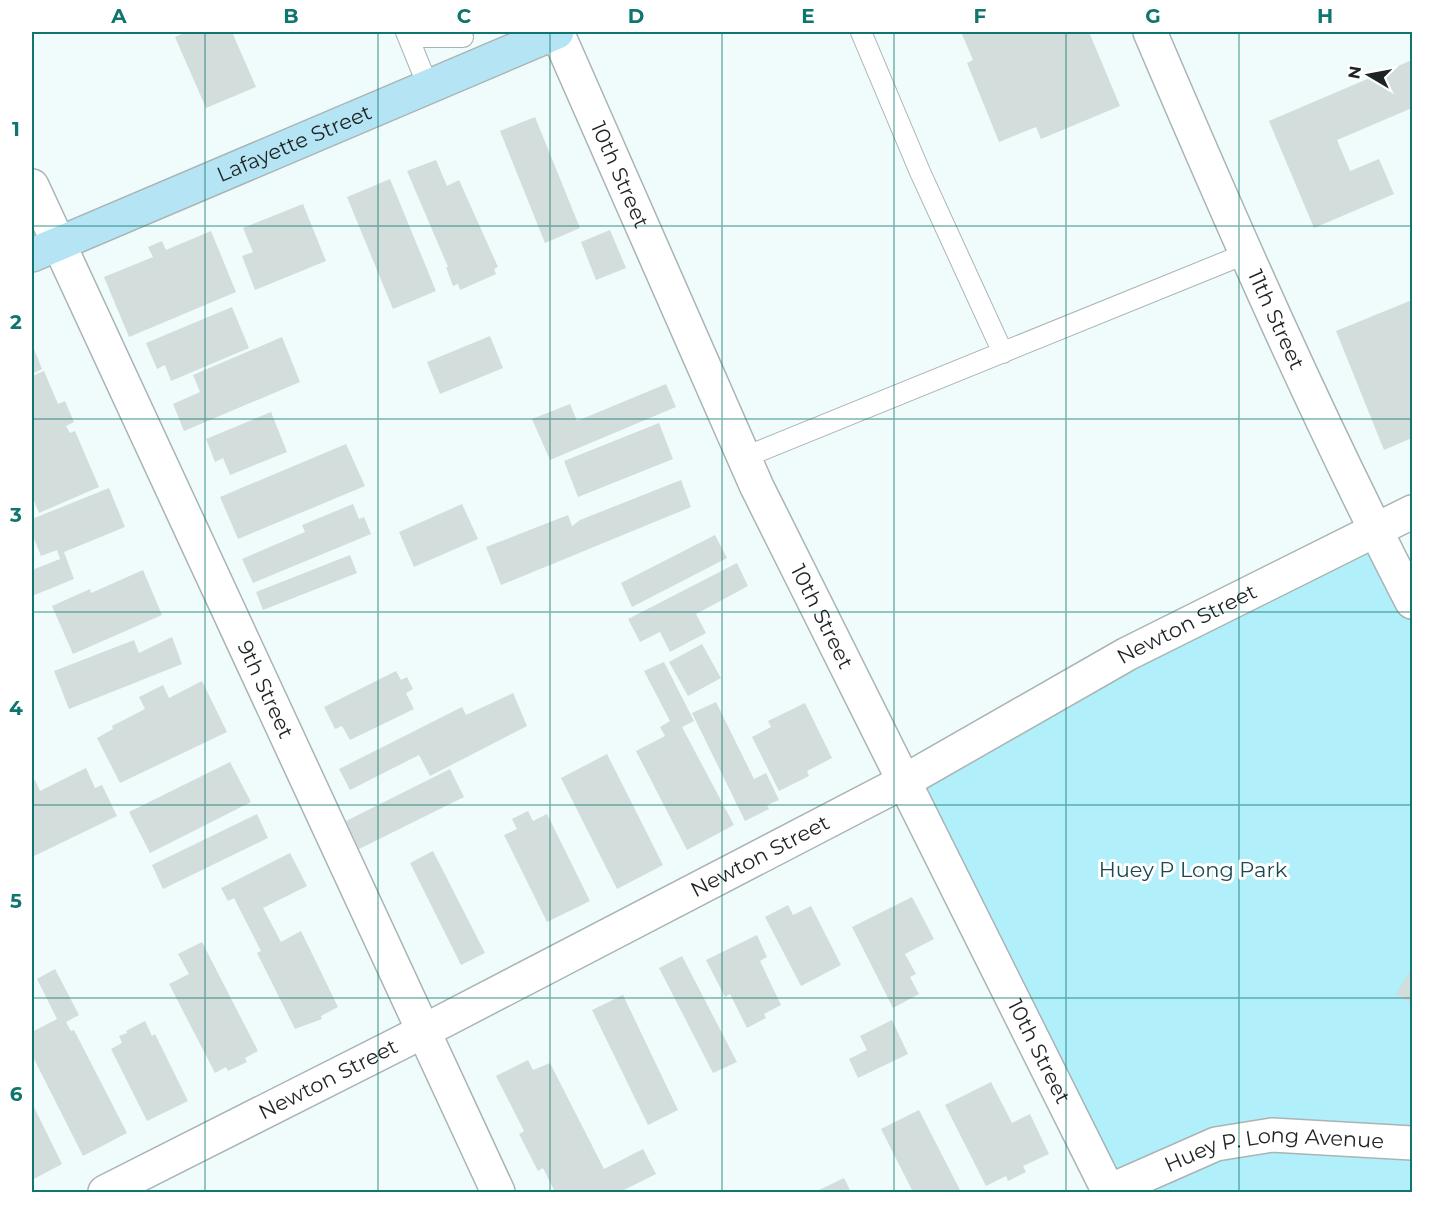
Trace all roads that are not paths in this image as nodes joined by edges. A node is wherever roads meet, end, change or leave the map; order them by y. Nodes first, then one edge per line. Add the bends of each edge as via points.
1 (557, 32) edge
2 (861, 32) edge
3 (1150, 32) edge
4 (407, 34) edge
5 (471, 35) edge
6 (428, 86) junction
7 (32, 186) edge
8 (45, 249) edge
9 (1245, 254) junction
10 (1003, 353) junction
11 (745, 458) junction
12 (1413, 512) edge
13 (1375, 530) junction
14 (1411, 597) edge
15 (903, 782) junction
16 (422, 1032) junction
17 (1413, 1143) edge
18 (105, 1192) edge
19 (498, 1192) edge
20 (1108, 1192) edge

1 - 6 main road, Lafayette Street
1 - 11 street, 10th Street
2 - 10 lane
3 - 9 street, 11th Street
4 - 5 lane
4 - 6 lane
6 - 8 main road, Lafayette Street
7 - 8 street, 9th Street
8 - 16 street, 9th Street
9 - 10 lane
9 - 13 street, 11th Street
10 - 11 lane
11 - 15 street, 10th Street
12 - 13 street, Newton Street
13 - 14 street, 11th Street
13 - 15 street, Newton Street via 1126,654
15 - 16 street, Newton Street
15 - 20 street, 10th Street
16 - 18 street, Newton Street
16 - 19 street, 9th Street
17 - 20 street, Huey P. Long Avenue via 1272,1135 1216,1144

